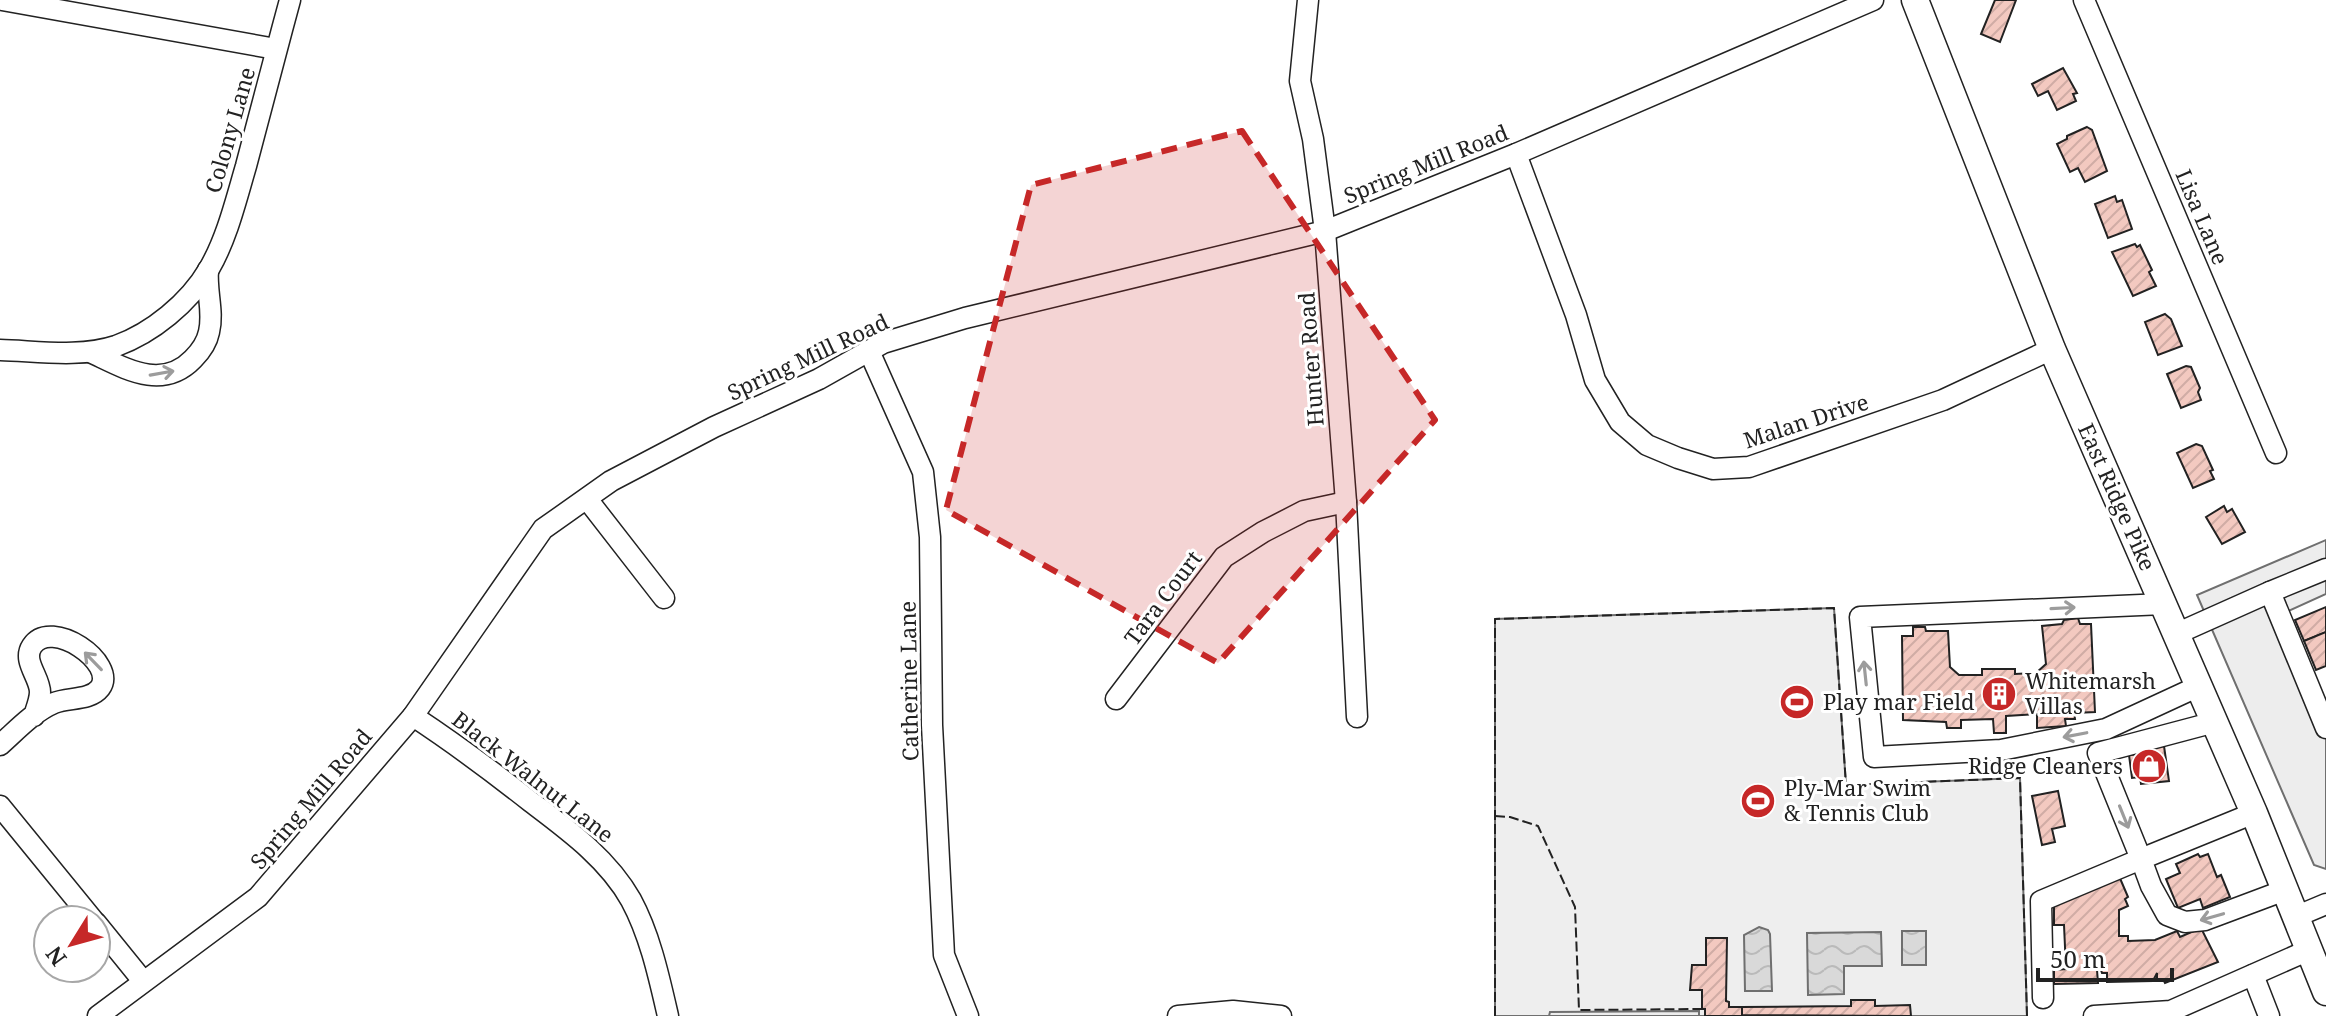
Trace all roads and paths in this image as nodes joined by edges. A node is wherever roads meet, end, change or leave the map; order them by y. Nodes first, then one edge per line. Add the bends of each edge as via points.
1 (2, 0) edge
2 (290, 0) edge
3 (1308, 0) edge
4 (1873, 0) edge
5 (1915, 0) edge
6 (2084, 0) edge
7 (276, 49) junction
8 (1516, 154) junction
9 (1325, 231) junction
10 (208, 270) junction
11 (2052, 349) junction
12 (0, 350) edge
13 (869, 351) junction
14 (90, 352) junction
15 (2276, 453) dead end
16 (587, 499) junction
17 (1346, 502) junction
18 (2326, 569) edge
19 (2270, 592) junction
20 (664, 598) dead end
21 (2164, 604) junction
22 (2176, 634) junction
23 (2199, 686) junction
24 (1116, 699) dead end
25 (34, 716) junction
26 (413, 716) junction
27 (1357, 717) dead end
28 (2215, 722) junction
29 (2326, 728) edge
30 (0, 745) edge
31 (0, 806) edge
32 (2254, 813) junction
33 (2141, 859) junction
34 (2285, 890) junction
35 (80, 904) edge
36 (2326, 904) edge
37 (2295, 917) junction
38 (112, 943) edge
39 (2309, 950) junction
40 (2253, 975) junction
41 (143, 981) junction
42 (2326, 992) edge
43 (2043, 998) dead end
44 (2143, 1014) edge
45 (98, 1016) edge
46 (668, 1016) edge
47 (968, 1016) edge
48 (1178, 1016) edge
49 (1281, 1016) edge
50 (2094, 1016) edge
51 (2269, 1016) edge

1 - 7 street
2 - 7 street, Colony Lane
3 - 9 street, Hunter Road via 1300,81
4 - 8 street, Spring Mill Road
5 - 11 main road, East Ridge Pike
6 - 15 street, Lisa Lane
7 - 10 street, Colony Lane via 237,195
8 - 9 street, Spring Mill Road
8 - 11 street, Malan Drive via 1595,380 1620,422 1647,445 1678,458 1713,469 1749,467 1943,400
9 - 13 street, Spring Mill Road via 965,318
9 - 17 street, Hunter Road
10 - 14 street, Colony Lane via 170,314 143,334
14 -> 10 street, Colony Lane via 139,375 165,374 187,365 209,336
11 - 21 main road, East Ridge Pike
12 - 14 street, Colony Lane
13 - 16 street, Spring Mill Road via 611,481
13 - 47 street, Catherine Lane via 923,472 930,537 932,725 944,955
16 - 20 street
16 - 26 street, Spring Mill Road via 543,529
17 - 24 street, Tara Court via 1304,511 1224,557
17 - 27 street, Hunter Road
18 - 19 street
19 - 22 street
19 - 29 street
21 - 22 main road, East Ridge Pike
23 -> 21 street via 2106,729 2001,750 1874,757 1860,617
22 - 23 main road, East Ridge Pike
23 - 28 main road, East Ridge Pike
25 -> 25 street via 58,701 91,695 104,677 92,657 56,635 35,642 28,655 40,691
25 - 30 street
26 - 41 street, Spring Mill Road via 258,897
26 - 46 street, Black Walnut Lane via 461,747 610,868 631,901
28 - 32 main road, East Ridge Pike
28 -> 33 street via 2098,753
31 - 35 street
32 - 33 street
32 - 34 main road, East Ridge Pike
34 -> 33 street via 2205,920 2185,922 2167,915
33 - 43 street via 2041,901
34 - 37 main road, East Ridge Pike
36 - 37 street
37 - 39 main road, East Ridge Pike
38 - 41 street
39 - 40 street
39 - 42 main road, East Ridge Pike
40 - 44 street via 2171,1011
40 - 51 street
41 - 45 street, Spring Mill Road
44 - 50 street
48 - 49 street via 1233,1011

